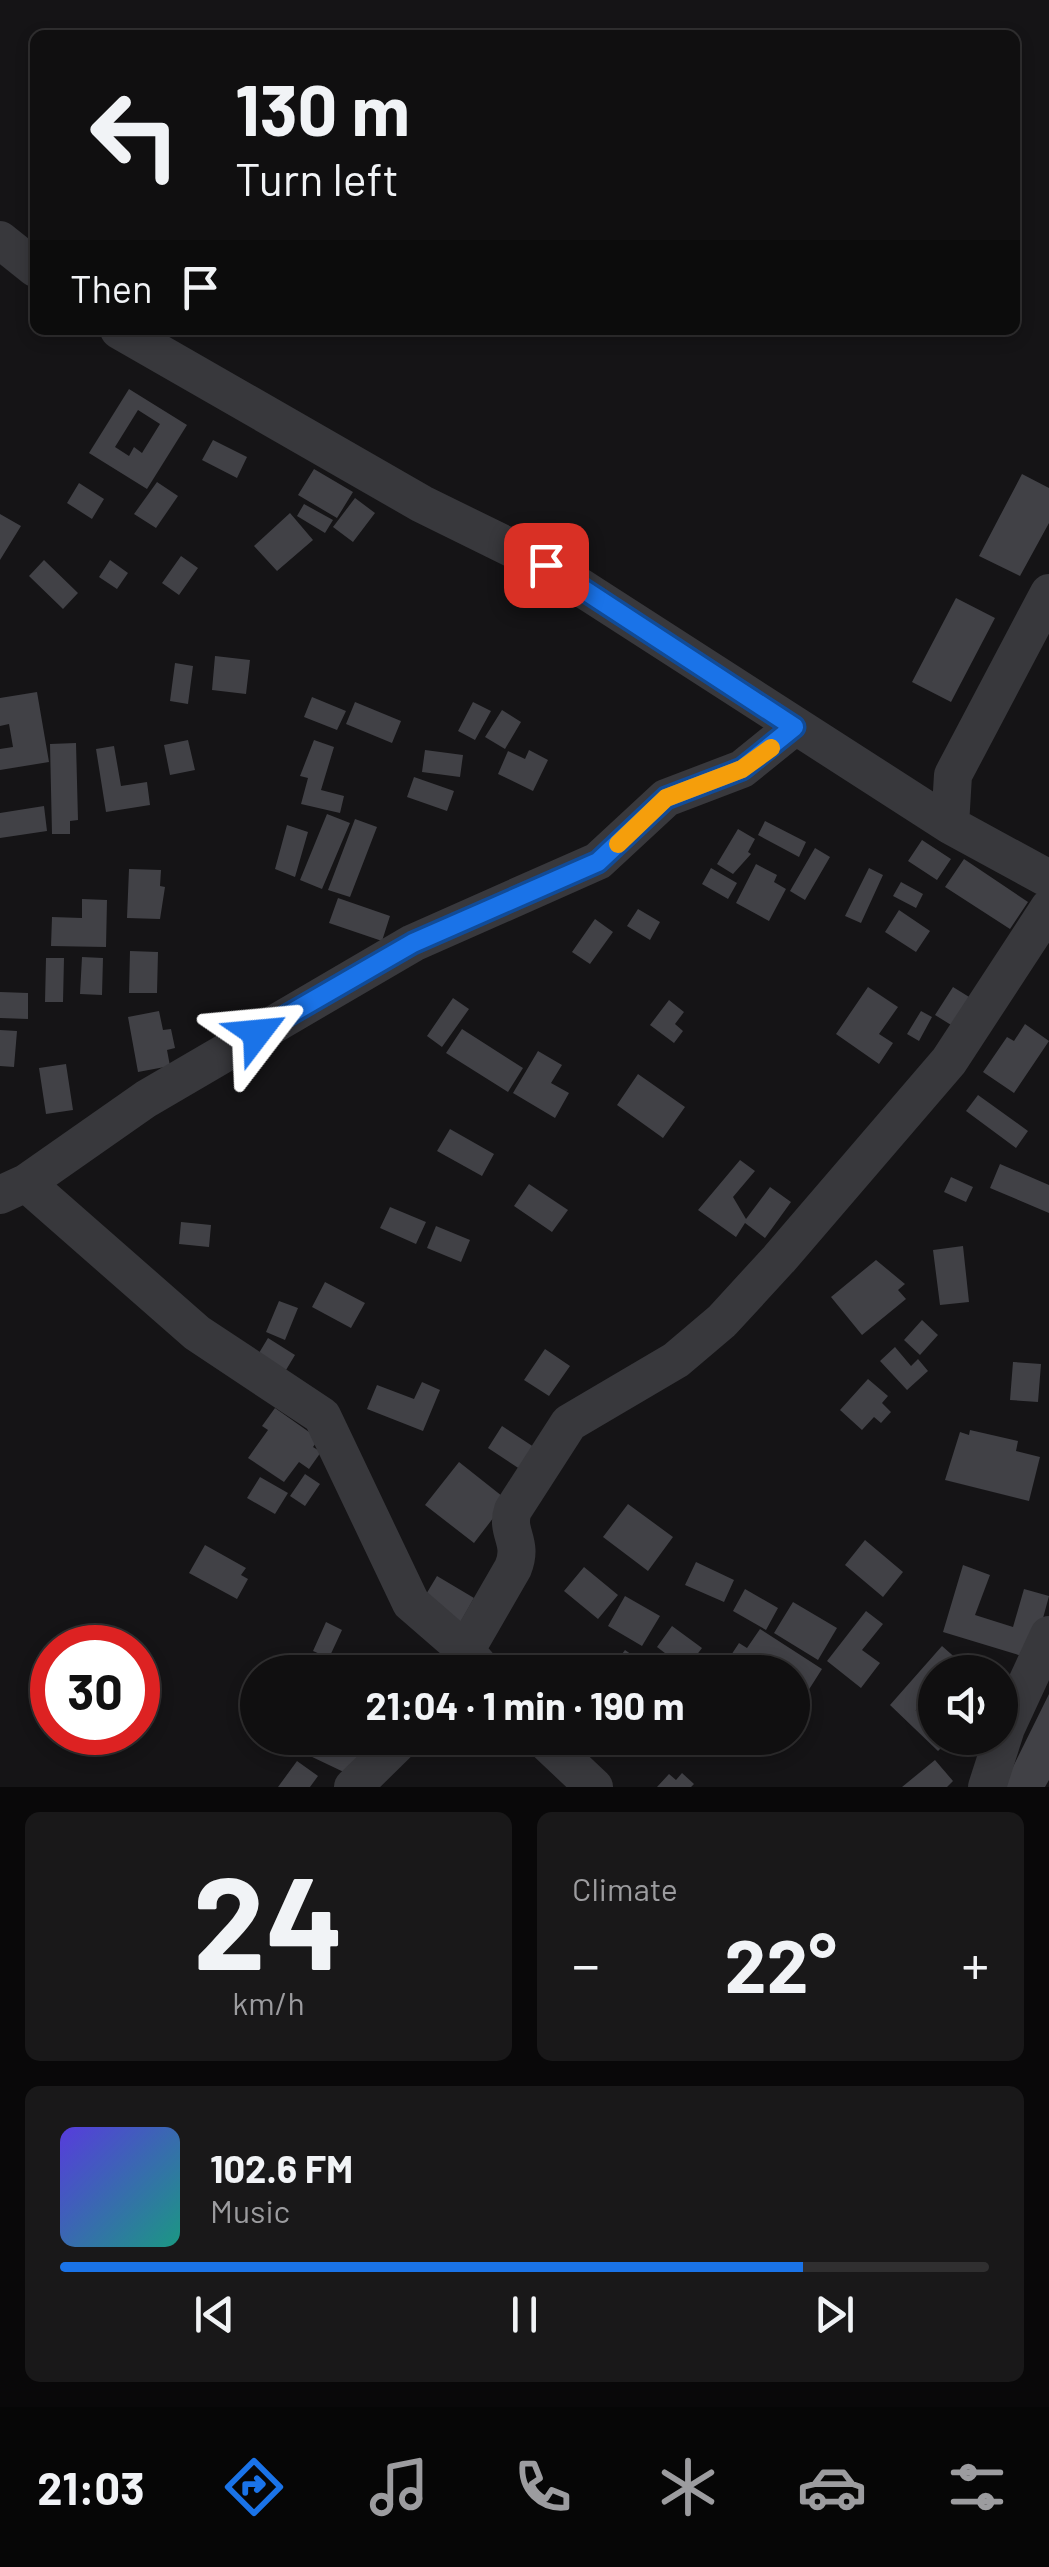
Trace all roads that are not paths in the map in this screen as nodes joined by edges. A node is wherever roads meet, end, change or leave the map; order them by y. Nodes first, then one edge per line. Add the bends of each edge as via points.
1 (0, 240) edge
2 (30, 264) edge
3 (128, 335) edge
4 (1049, 593) edge
5 (794, 727) junction
6 (950, 825) junction
7 (1049, 879) edge
8 (1049, 908) edge
9 (13, 1189) edge
10 (1049, 1635) edge
11 (458, 1655) edge
12 (472, 1655) edge
13 (386, 1755) edge
14 (560, 1755) edge
15 (353, 1787) edge
16 (594, 1787) edge
17 (986, 1787) edge

1 - 2 street
3 - 5 street via 422,504 546,565
4 - 6 street via 953,775
5 - 6 street
5 - 9 street via 742,769 666,798 598,862 413,943 146,1098
6 - 7 street
8 - 12 street via 905,1117 722,1321 676,1360 559,1434 513,1510 520,1552
9 - 11 street via 197,1333 322,1416 411,1603
10 - 17 street
13 - 15 street
14 - 16 street

